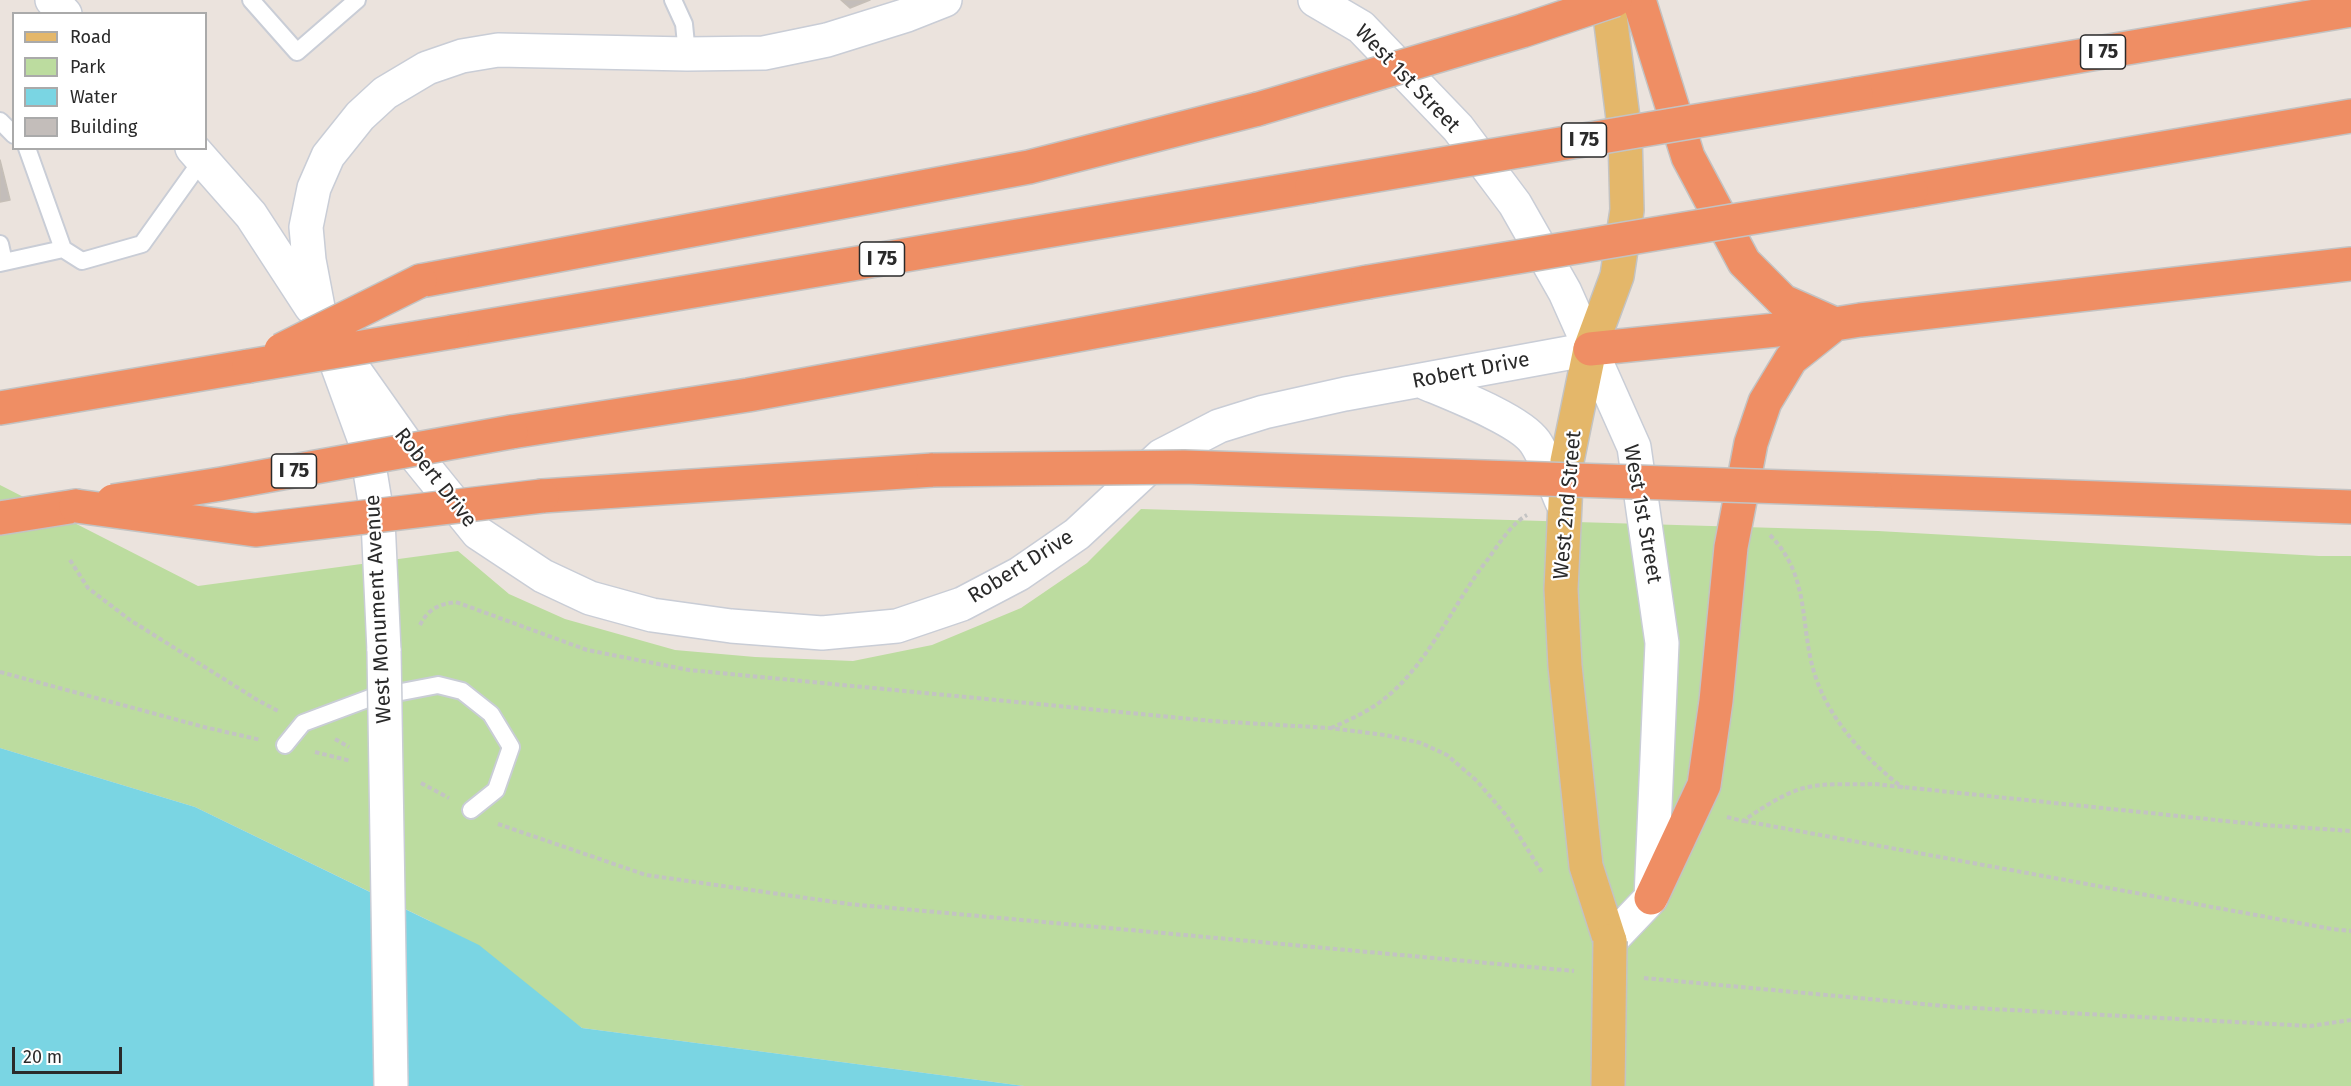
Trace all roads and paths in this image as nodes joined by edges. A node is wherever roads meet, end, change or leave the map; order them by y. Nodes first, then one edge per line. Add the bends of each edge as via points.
1 (52, 0) edge
2 (251, 0) edge
3 (357, 0) edge
4 (673, 0) edge
5 (945, 0) edge
6 (1316, 0) edge
7 (1608, 0) edge
8 (1615, 0) edge
9 (1639, 0) edge
10 (2351, 10) edge
11 (63, 12) edge
12 (687, 54) junction
13 (2351, 116) edge
14 (0, 121) edge
15 (12, 133) edge
16 (28, 150) edge
17 (197, 154) edge
18 (0, 244) edge
19 (63, 249) junction
20 (2, 262) edge
21 (2351, 264) edge
22 (321, 323) junction
23 (1835, 324) junction
24 (1590, 348) junction
25 (249, 366) junction
26 (1421, 381) junction
27 (0, 408) edge
28 (76, 506) junction
29 (1564, 506) junction
30 (2351, 507) edge
31 (1530, 514) dead end
32 (0, 518) edge
33 (1768, 533) dead end
34 (70, 560) dead end
35 (418, 628) dead end
36 (0, 672) edge
37 (303, 723) junction
38 (1330, 728) junction
39 (285, 746) junction
40 (356, 750) dead end
41 (353, 761) dead end
42 (419, 782) dead end
43 (1903, 789) junction
44 (471, 810) junction
45 (1720, 815) dead end
46 (1743, 821) junction
47 (2351, 831) edge
48 (1543, 874) dead end
49 (1651, 898) junction
50 (2351, 931) edge
51 (1610, 941) junction
52 (1574, 971) dead end
53 (1634, 977) dead end
54 (2351, 1020) edge
55 (391, 1086) edge
56 (1608, 1086) edge

1 - 11 main road
2 - 3 lane via 297,52
4 - 12 lane via 684,24
5 - 12 main road via 827,40 764,53
6 - 24 main road, West 1st Street via 1361,27 1458,128 1515,204
7 - 24 main road, West 2nd Street via 1625,134 1627,210 1617,276
8 - 25 highway, bridge via 1258,110 1029,167 420,282
9 - 23 highway via 1688,157 1744,262 1783,301
10 - 25 highway, I 75, bridge
12 - 22 main road via 498,50 462,56 427,68 385,93 360,116 328,156 314,189 306,227
13 - 28 highway, I 75, bridge via 1368,282 748,395
14 - 15 lane
16 - 19 lane
17 - 19 lane via 142,244 82,261
17 - 22 main road, West Monument Avenue via 251,215
18 - 20 lane
19 - 20 lane
21 - 23 highway
22 - 26 main road, Robert Drive via 410,449 478,532 543,576 590,598 652,615 822,633 897,626 962,604 1019,574 1077,534 1161,456 1219,426 1264,412
22 - 55 main road, West Monument Avenue, bridge via 365,441 378,520
23 - 24 highway
23 - 49 highway via 1791,359 1765,402 1751,443 1731,547 1704,785
24 - 26 main road, Robert Drive
24 - 29 main road, West 2nd Street via 1567,461
24 - 49 main road, West 1st Street via 1634,447 1662,643
25 - 27 highway, I 75
26 - 29 main road via 1524,430 1536,443
28 - 30 highway, bridge via 255,530 542,496 933,470 1184,467
28 - 32 highway, I 75
29 - 51 main road, West 2nd Street via 1561,590 1565,666 1586,866
31 - 38 path via 1510,531 1481,568 1406,679 1380,702
33 - 43 path via 1780,545 1797,576 1817,683 1861,750
34 - 37 path via 88,588 130,620 259,701
35 - 38 path via 438,604 456,602 587,650 689,670 1201,720
36 - 39 path
37 - 39 lane
37 - 40 path
37 - 44 lane via 370,698 438,685 462,691 491,714 512,747 496,790
38 - 48 path via 1421,743 1447,755 1477,781 1506,815
39 - 41 path
42 - 44 path
43 - 46 path via 1874,784 1800,789
43 - 47 path
44 - 52 path via 501,826 646,875 849,904
45 - 46 path
46 - 50 path
49 - 51 main road
51 - 56 main road, bridge
53 - 54 path via 1967,1008 2310,1026

